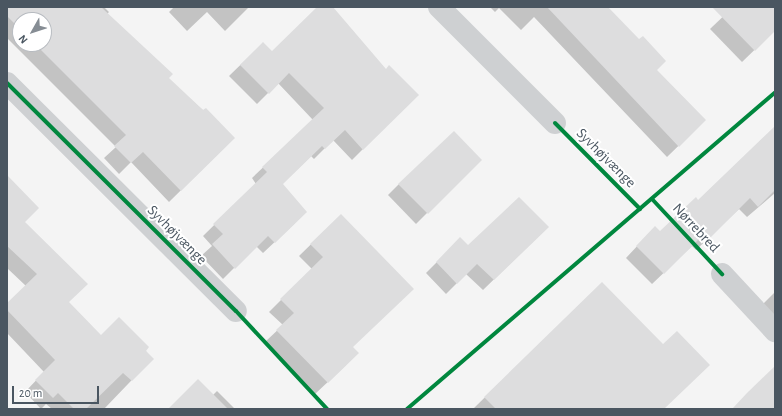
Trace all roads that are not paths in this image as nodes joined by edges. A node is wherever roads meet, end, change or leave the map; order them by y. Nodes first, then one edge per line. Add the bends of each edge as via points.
1 (439, 7) edge
2 (7, 82) edge
3 (555, 123) dead end
4 (722, 274) dead end
5 (236, 311) dead end
6 (775, 330) edge

1 - 3 street
2 - 5 street, Syvhøjvænge
4 - 6 street, Nørrebred

